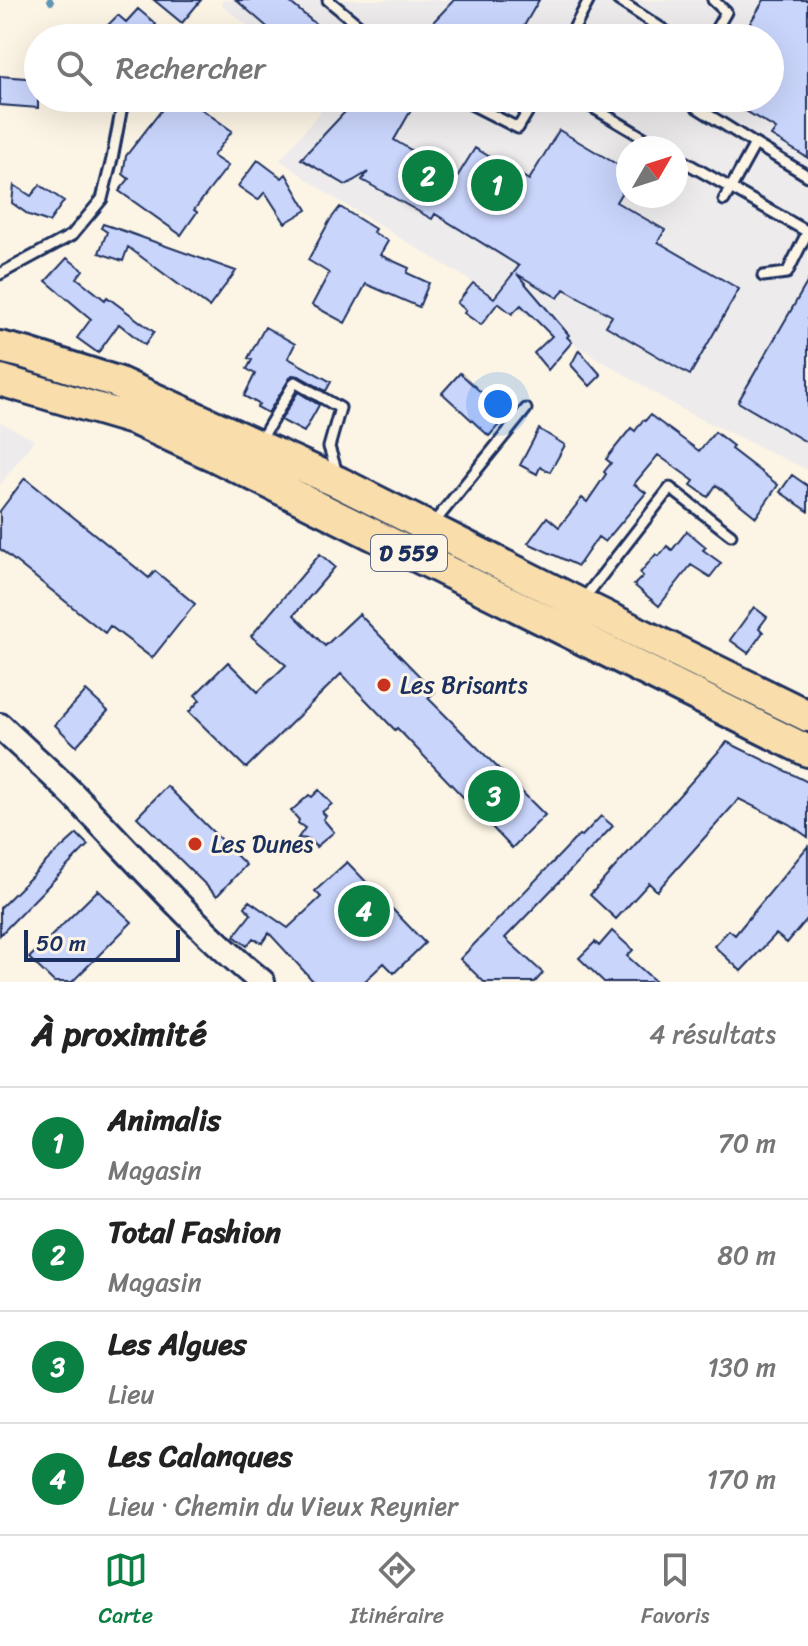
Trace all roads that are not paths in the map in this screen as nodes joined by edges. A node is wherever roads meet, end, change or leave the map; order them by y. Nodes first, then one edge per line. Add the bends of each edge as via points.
1 (328, 0) edge
2 (589, 0) edge
3 (618, 0) edge
4 (713, 0) edge
5 (357, 24) edge
6 (578, 24) edge
7 (655, 24) edge
8 (719, 24) edge
9 (121, 112) edge
10 (487, 112) edge
11 (528, 112) edge
12 (601, 112) edge
13 (704, 112) edge
14 (641, 136) edge
15 (755, 144) junction
16 (688, 164) edge
17 (808, 176) edge
18 (729, 189) junction
19 (724, 200) dead end
20 (808, 232) edge
21 (0, 274) edge
22 (763, 276) dead end
23 (0, 347) edge
24 (0, 380) edge
25 (526, 409) dead end
26 (254, 444) junction
27 (340, 483) junction
28 (430, 528) junction
29 (731, 535) dead end
30 (580, 604) junction
31 (808, 716) edge
32 (0, 726) edge
33 (808, 751) edge
34 (262, 982) edge

1 - 5 lane
2 - 6 lane
3 - 7 lane
4 - 8 lane via 726,12
9 - 21 lane via 102,199 72,235
10 - 11 lane via 518,128
12 - 14 lane
13 - 15 lane
15 - 17 lane
15 - 18 lane
16 - 18 lane
18 - 19 lane
18 - 20 lane
20 - 22 lane via 787,273
23 - 26 main road, D 559 via 117,382
24 - 33 main road, D 559 via 136,420 213,455
25 - 28 lane
26 - 27 main road, D 559
26 - 27 lane via 295,382 340,408 329,447
27 - 28 main road, D 559
28 - 30 main road, D 559
29 - 30 lane via 670,488
30 - 31 main road, D 559
32 - 34 street

